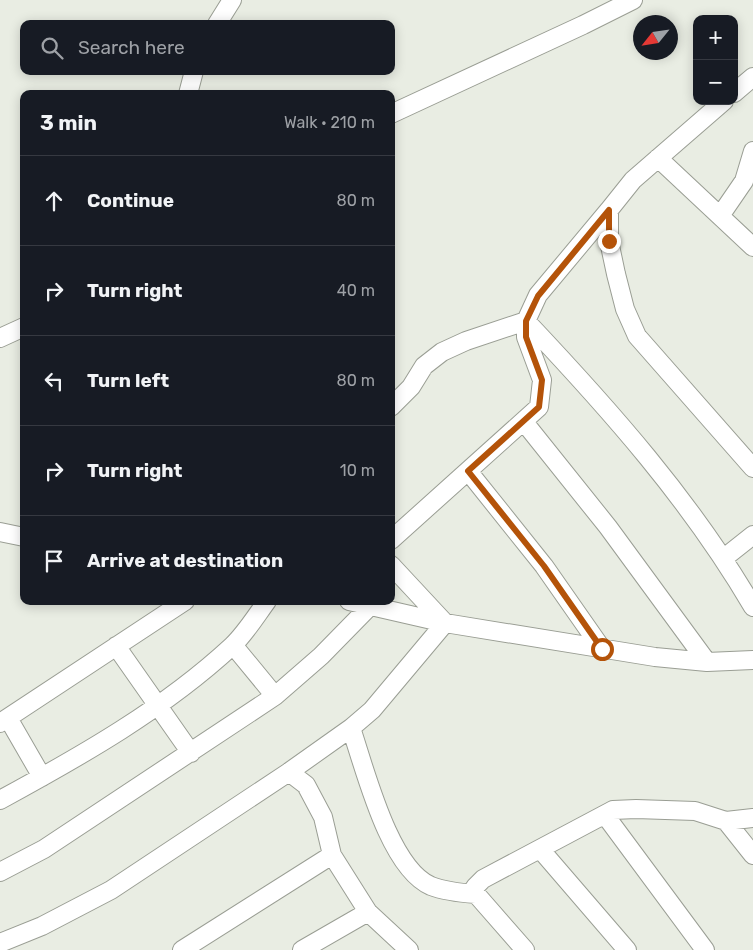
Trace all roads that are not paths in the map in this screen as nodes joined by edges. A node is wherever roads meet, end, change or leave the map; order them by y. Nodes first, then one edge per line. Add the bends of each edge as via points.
1 (232, 0) edge
2 (633, 0) edge
3 (220, 20) edge
4 (193, 75) edge
5 (753, 77) edge
6 (189, 90) edge
7 (738, 90) edge
8 (719, 105) edge
9 (395, 112) edge
10 (753, 151) edge
11 (658, 158) junction
12 (609, 210) junction
13 (720, 216) junction
14 (753, 247) edge
15 (526, 321) junction
16 (20, 329) edge
17 (0, 338) edge
18 (395, 403) edge
19 (524, 422) junction
20 (753, 468) edge
21 (468, 471) junction
22 (0, 532) edge
23 (20, 535) edge
24 (753, 535) edge
25 (395, 536) edge
26 (724, 558) junction
27 (395, 569) edge
28 (179, 605) edge
29 (264, 605) edge
30 (366, 605) edge
31 (370, 606) junction
32 (753, 607) edge
33 (445, 622) junction
34 (233, 645) junction
35 (116, 646) junction
36 (602, 649) junction
37 (753, 660) edge
38 (707, 662) junction
39 (275, 696) junction
40 (158, 705) junction
41 (4, 720) edge
42 (351, 728) junction
43 (191, 753) junction
44 (289, 772) junction
45 (42, 777) junction
46 (0, 800) edge
47 (605, 815) junction
48 (753, 818) edge
49 (726, 822) junction
50 (540, 849) junction
51 (332, 855) junction
52 (753, 855) edge
53 (0, 872) edge
54 (476, 894) junction
55 (368, 912) junction
56 (0, 943) edge
57 (182, 950) edge
58 (302, 950) edge
59 (409, 950) edge
60 (525, 950) edge
61 (627, 950) edge
62 (705, 950) edge

1 - 3 street
2 - 9 street
4 - 6 street
5 - 7 street
8 - 11 street
10 - 13 street via 744,182
11 - 12 street via 633,180
11 - 13 street
12 - 15 street via 538,296
12 - 20 street via 609,241 616,274 625,309 637,336
13 - 14 street
15 - 18 street via 442,352 424,366
15 - 19 street via 526,337 542,380 539,407
15 - 26 street via 591,390 664,476
16 - 17 street
19 - 21 street
19 - 38 street via 608,527
21 - 25 street
21 - 36 street via 544,566
22 - 23 street
24 - 26 street
26 - 32 street
27 - 33 street
28 - 35 street
29 - 34 street
30 - 31 street
31 - 33 street
31 - 39 street via 321,656
33 - 36 street
33 - 42 street via 372,710
34 - 39 street
34 - 40 street
35 - 40 street
35 - 41 street
36 - 38 street
37 - 38 street
39 - 43 street
40 - 43 street
40 - 45 street
41 - 45 street
42 - 44 street
42 - 54 street via 393,845 411,872 430,886
43 - 53 street via 44,849
44 - 51 street via 306,785 323,817
44 - 56 street via 111,890 42,926
45 - 46 street
47 - 49 street via 613,810 636,808 695,811
47 - 50 street
47 - 62 street
48 - 49 street
49 - 52 street
50 - 54 street via 483,879 475,887
50 - 61 street
51 - 55 street
51 - 57 street
54 - 60 street
55 - 58 street
55 - 59 street

